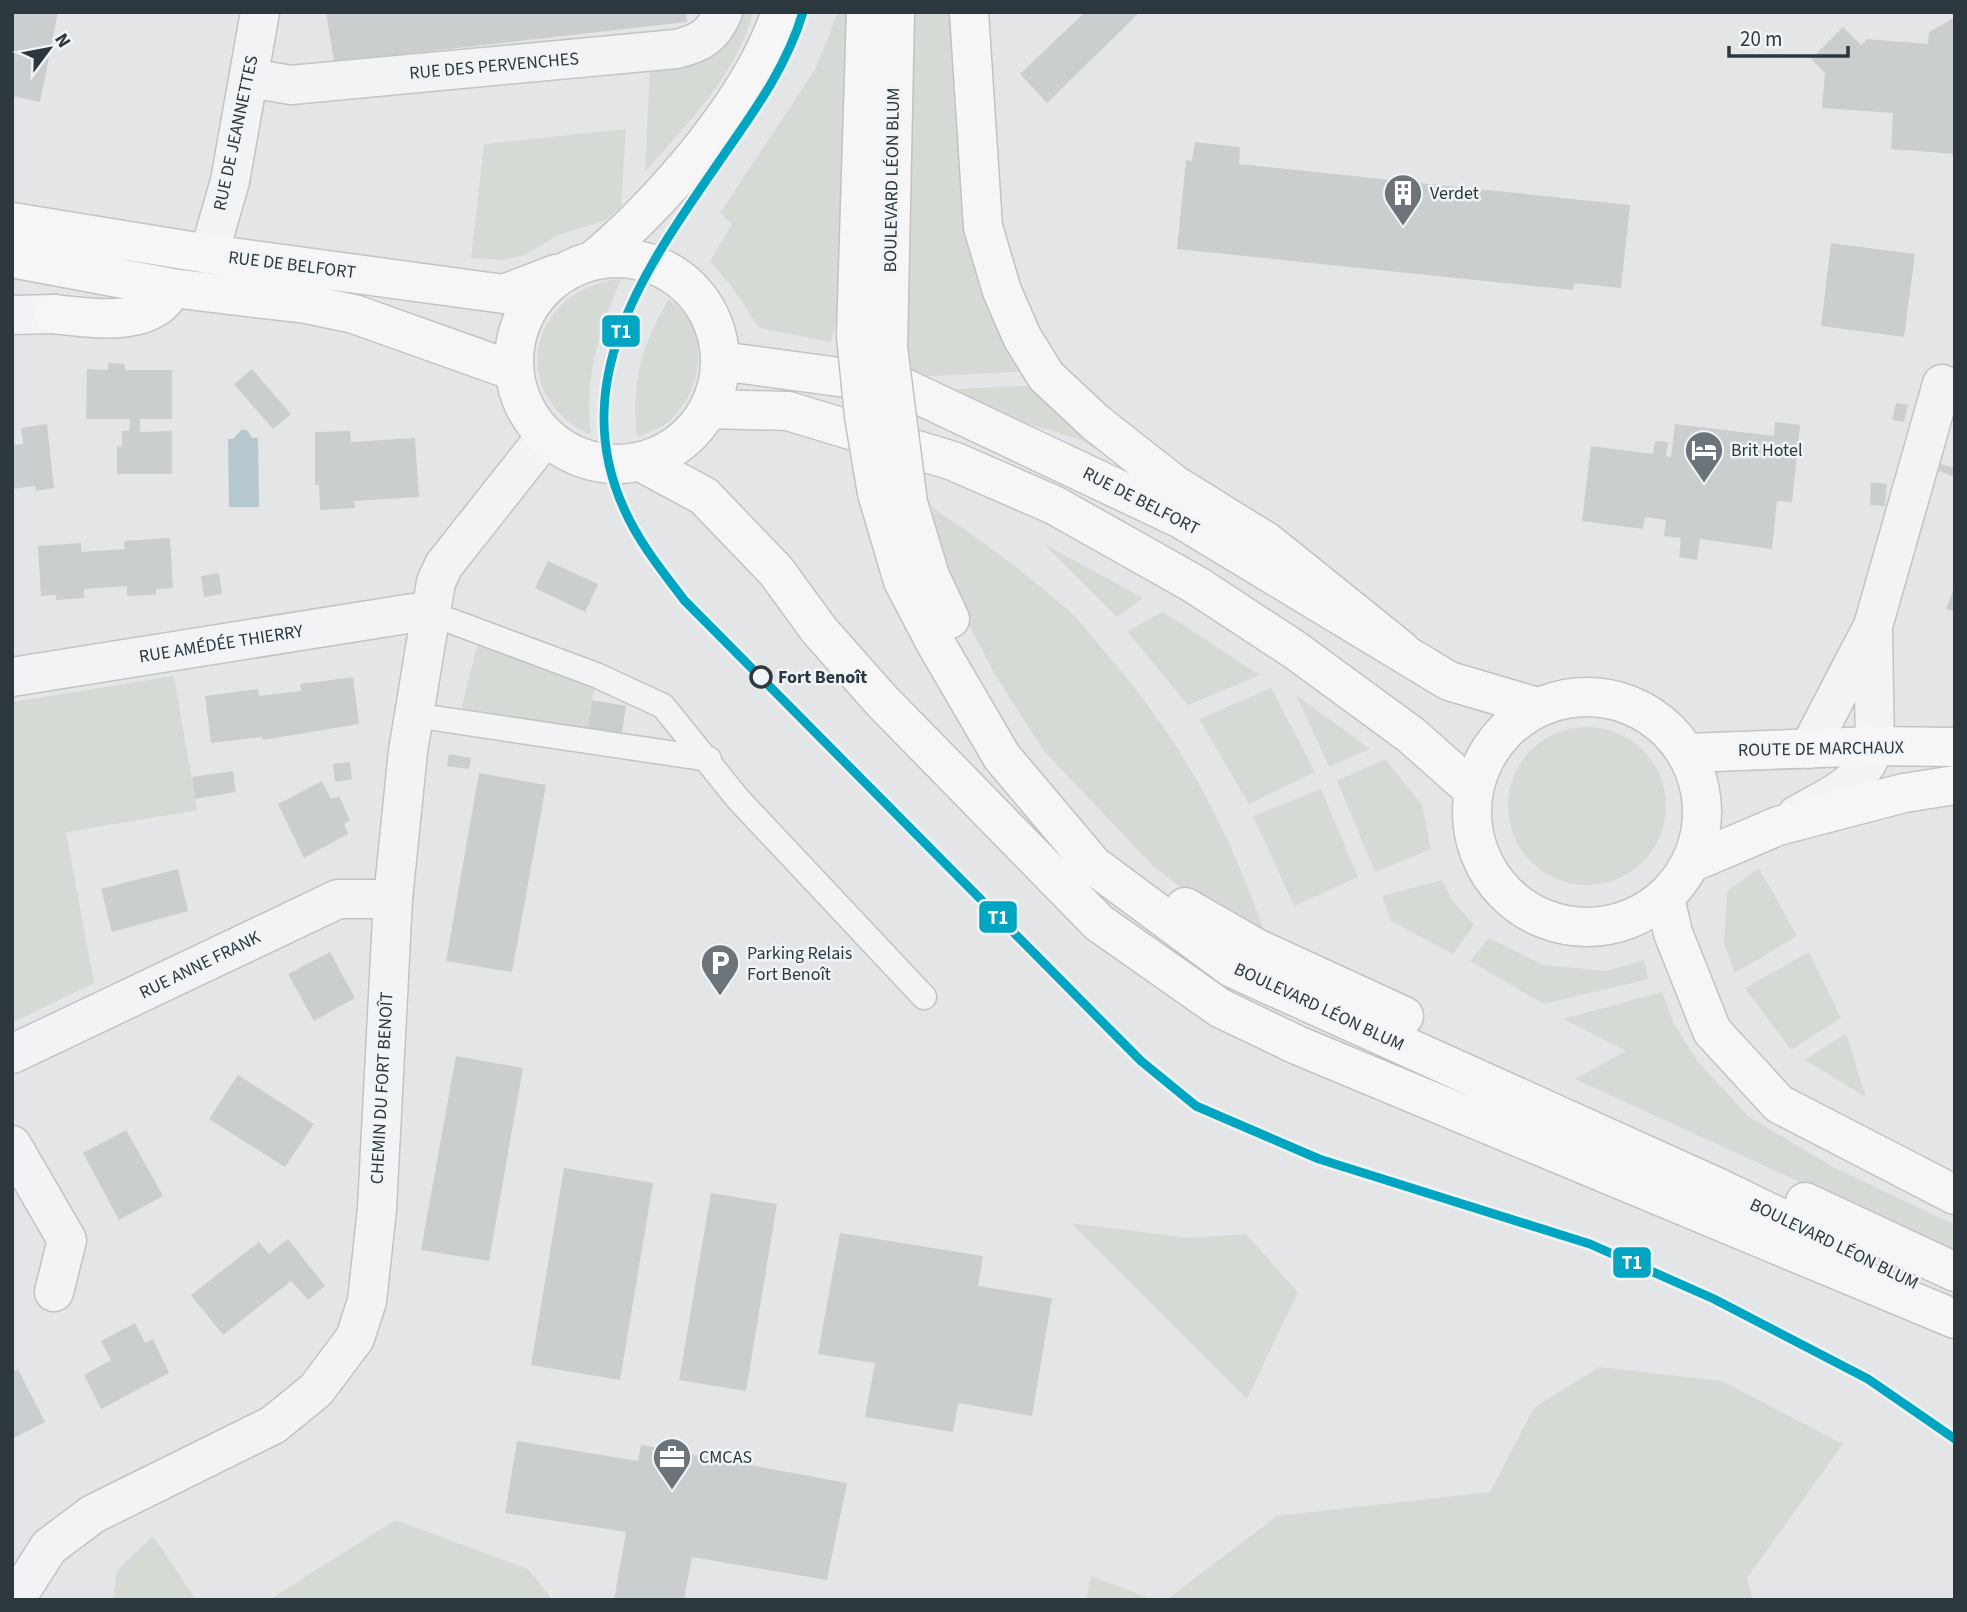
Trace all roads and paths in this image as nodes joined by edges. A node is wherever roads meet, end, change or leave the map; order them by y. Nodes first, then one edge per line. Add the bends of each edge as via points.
1 (260, 12) edge
2 (723, 12) edge
3 (781, 12) edge
4 (866, 12) edge
5 (895, 12) edge
6 (969, 12) edge
7 (249, 78) junction
8 (12, 222) edge
9 (209, 254) junction
10 (12, 258) edge
11 (581, 265) junction
12 (61, 266) junction
13 (172, 288) junction
14 (54, 314) joint
15 (12, 315) edge
16 (872, 342) junction
17 (720, 361) junction
18 (514, 371) junction
19 (1942, 384) dead end
20 (708, 410) junction
21 (546, 436) junction
22 (641, 462) junction
23 (892, 498) junction
24 (430, 617) junction
25 (1873, 626) junction
26 (1401, 650) junction
27 (12, 677) edge
28 (1537, 707) junction
29 (414, 715) junction
30 (1875, 746) junction
31 (1955, 747) edge
32 (1808, 750) junction
33 (1687, 752) junction
34 (709, 760) junction
35 (1955, 785) edge
36 (1472, 789) junction
37 (1778, 826) junction
38 (1691, 863) junction
39 (1665, 898) junction
40 (393, 899) junction
41 (924, 997) dead end
42 (12, 1054) edge
43 (12, 1145) edge
44 (1950, 1191) edge
45 (1955, 1272) edge
46 (54, 1292) dead end
47 (1955, 1307) edge
48 (1955, 1319) edge
49 (15, 1600) edge

1 - 7 street, RUE DE JEANNETTES
2 - 7 street, RUE DES PERVENCHES via 715,32 676,49 291,85
3 - 11 main road via 771,42 724,118 624,234
4 - 16 main road, BOULEVARD LÉON BLUM
5 - 16 main road, BOULEVARD LÉON BLUM
6 - 26 main road via 983,227 1002,291 1046,376 1095,422 1175,485 1267,542
7 - 9 street, RUE DE JEANNETTES via 230,181
8 - 9 main road, RUE DE BELFORT
9 - 11 main road, RUE DE BELFORT via 504,294
9 - 12 main road via 198,274 86,253
10 - 12 main road
11 - 17 main road via 622,258 667,272 685,284 705,306 716,332
11 - 18 main road via 543,288 525,312 515,341
12 - 13 main road
13 - 14 main road via 166,302 127,317
13 - 18 main road via 354,314
14 - 15 street
16 - 23 main road, bridge
17 - 20 main road
17 - 26 main road, RUE DE BELFORT via 898,386 1181,519
18 - 21 main road via 520,396
19 - 25 street
20 - 22 main road via 690,434
20 - 36 main road via 788,411 953,461 1055,505 1196,585 1295,650 1411,735
21 - 22 main road via 609,468
21 - 24 street, CHEMIN DU FORT BENOÎT via 444,565
22 - 48 main road via 705,496 776,571 881,700 1099,923 1220,1007 1297,1045
23 - 45 main road, BOULEVARD LÉON BLUM via 956,632 1021,741 1113,848 1181,905 1256,948
23 - 47 main road, BOULEVARD LÉON BLUM via 903,581 1002,757 1093,865 1232,968 1720,1188
24 - 27 street, RUE AMÉDÉE THIERRY via 413,613
24 - 29 street, CHEMIN DU FORT BENOÎT
24 - 34 lane via 596,675 663,706
25 - 30 street
25 - 32 street
26 - 28 main road, RUE DE BELFORT via 1448,681
28 - 33 main road via 1569,696 1604,697 1636,707 1665,726
28 - 36 main road via 1507,727 1485,755
29 - 34 lane
29 - 40 street, CHEMIN DU FORT BENOÎT
30 - 31 main road, ROUTE DE MARCHAUX
30 - 32 main road, ROUTE DE MARCHAUX
30 - 37 street via 1855,782
32 - 33 main road, ROUTE DE MARCHAUX
33 - 38 main road via 1700,788 1702,827
34 - 41 lane via 738,799
35 - 37 main road via 1904,793
36 - 39 main road via 1471,822 1491,878 1510,899 1538,918 1570,927 1605,927 1637,917
37 - 38 main road
38 - 39 main road
39 - 44 main road via 1673,933 1712,1031 1779,1104
40 - 42 street, RUE ANNE FRANK via 338,898
40 - 49 street, CHEMIN DU FORT BENOÎT via 377,1209 367,1301 355,1338 316,1390 273,1425 93,1514 49,1547
43 - 46 street via 67,1241

